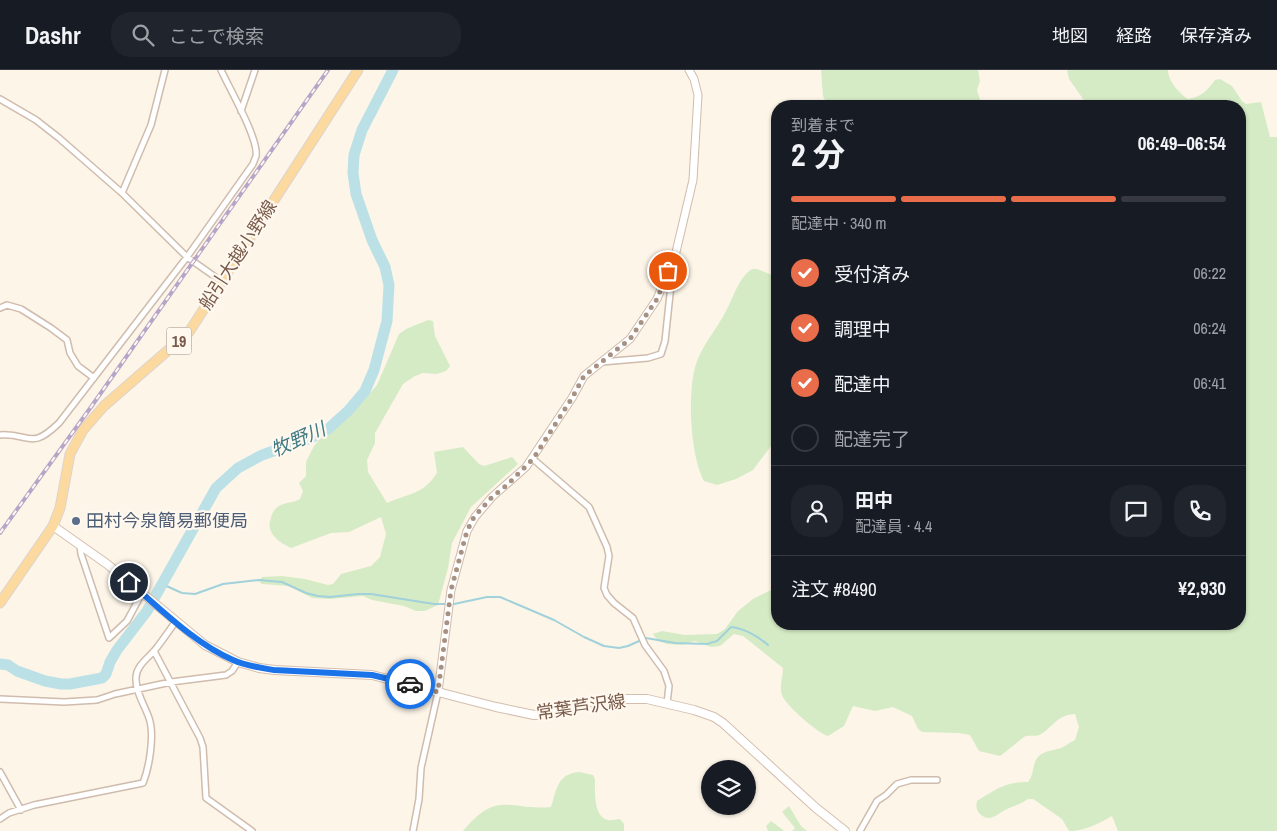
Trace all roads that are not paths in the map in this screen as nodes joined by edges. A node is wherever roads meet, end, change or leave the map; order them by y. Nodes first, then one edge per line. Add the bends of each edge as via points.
1 (165, 70) edge
2 (221, 70) edge
3 (255, 70) edge
4 (358, 70) edge
5 (689, 70) edge
6 (0, 99) edge
7 (241, 111) junction
8 (122, 193) junction
9 (187, 257) junction
10 (673, 258) junction
11 (222, 281) junction
12 (0, 308) edge
13 (602, 362) junction
14 (94, 378) junction
15 (0, 435) edge
16 (533, 459) junction
17 (53, 526) junction
18 (80, 545) junction
19 (142, 593) junction
20 (0, 603) edge
21 (176, 622) junction
22 (154, 651) junction
23 (238, 662) junction
24 (171, 682) junction
25 (138, 690) junction
26 (438, 692) junction
27 (0, 699) edge
28 (667, 703) junction
29 (0, 772) edge
30 (937, 780) dead end
31 (21, 810) junction
32 (0, 819) edge
33 (252, 831) edge
34 (413, 831) edge
35 (845, 831) edge
36 (860, 831) edge

1 - 8 street via 151,125
2 - 7 street
3 - 7 street
4 - 11 main road, 船引大越小野線 / 19
5 - 10 street via 698,95 693,180
6 - 8 street via 36,120
7 - 9 street via 256,156
8 - 9 street
9 - 11 street
9 - 14 street
10 - 13 street via 657,299 630,339
10 - 13 street via 661,354
11 - 17 main road, 船引大越小野線 / 19 via 189,332 104,406 83,430 70,454 60,508
12 - 14 street via 7,305 21,309 51,328 67,340 78,366
13 - 16 street via 584,376
14 - 15 street via 48,434 39,439
16 - 26 street via 492,497 474,517 467,531 451,590
16 - 28 street via 589,507 609,556 604,588 614,603 633,618 645,645 664,671 669,686
17 - 18 main road, 常葉芦沢線
17 - 20 main road, 船引大越小野線 / 19
18 - 19 main road, 常葉芦沢線
18 - 19 street via 109,638 127,621
19 - 21 main road, 常葉芦沢線
21 - 22 street
21 - 23 main road, 常葉芦沢線 via 205,645
22 - 24 street
22 - 25 street via 140,666 135,678
23 - 24 street via 226,675
23 - 26 main road, 常葉芦沢線 via 274,670 372,675
24 - 25 street
24 - 33 street via 203,747 206,798
25 - 27 street via 97,700
25 - 31 street via 152,731 143,784
26 - 28 main road, 常葉芦沢線 via 534,715 615,699
26 - 34 street via 421,768
28 - 35 main road, 常葉芦沢線 via 703,713 723,723
29 - 31 street
30 - 36 street via 911,780 897,784 877,801
31 - 32 street

